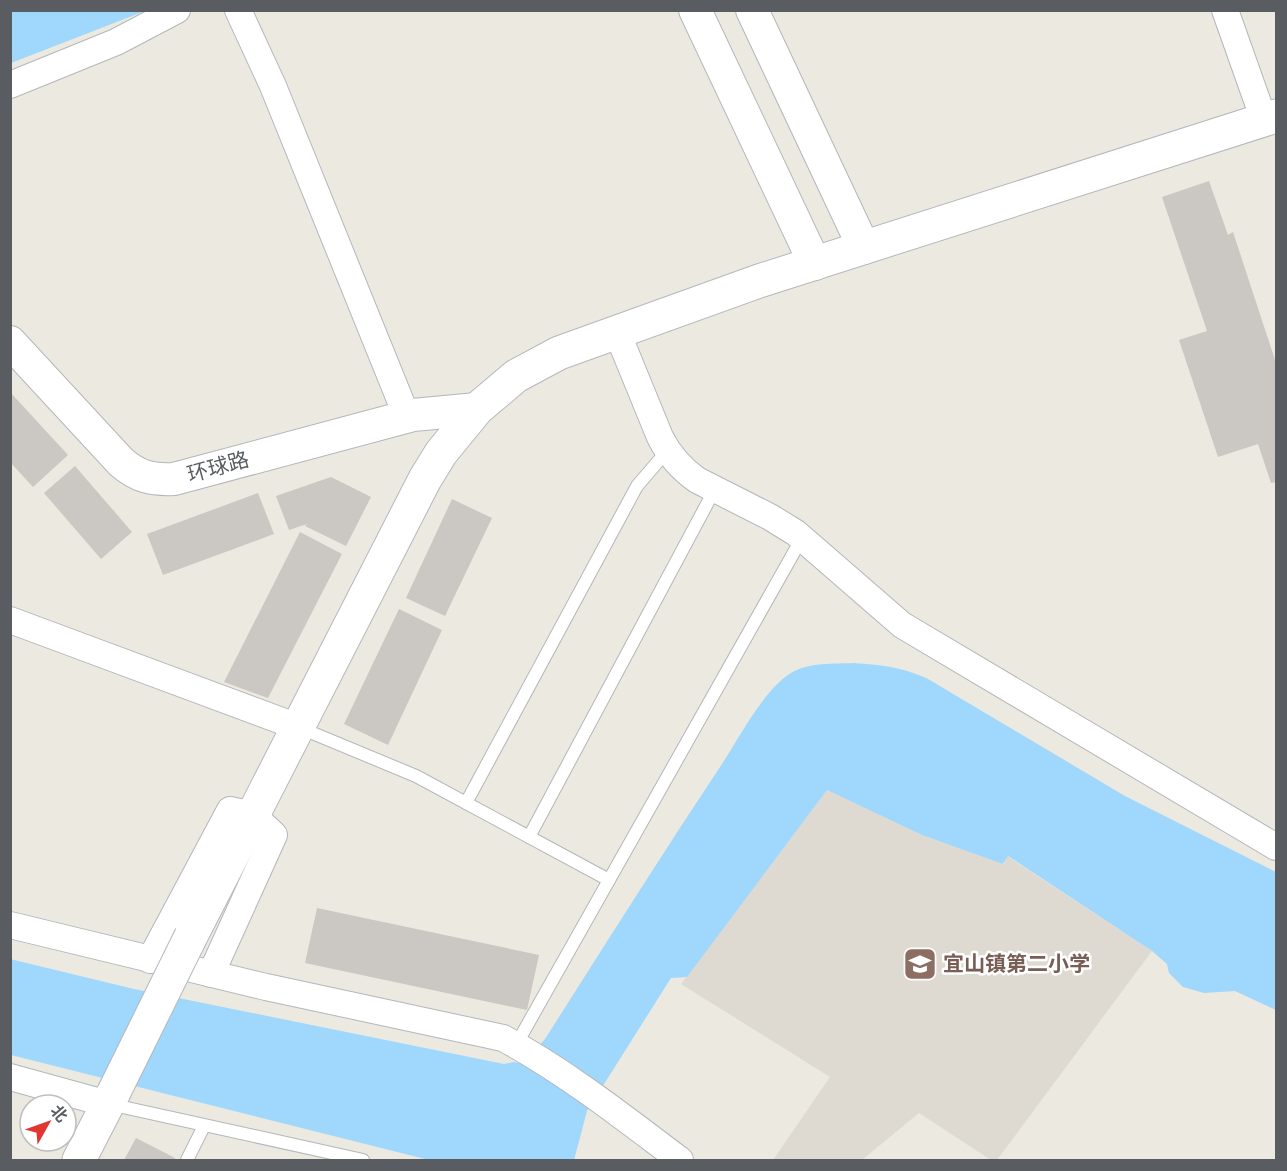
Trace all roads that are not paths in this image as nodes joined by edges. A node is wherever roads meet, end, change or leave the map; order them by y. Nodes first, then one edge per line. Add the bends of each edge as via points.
1 (177, 10) edge
2 (238, 10) edge
3 (695, 10) edge
4 (752, 10) edge
5 (1225, 10) edge
6 (10, 85) edge
7 (1270, 118) edge
8 (864, 248) junction
9 (815, 264) junction
10 (617, 332) junction
11 (10, 342) edge
12 (477, 409) junction
13 (407, 417) junction
14 (667, 451) junction
15 (715, 489) junction
16 (802, 538) junction
17 (10, 620) edge
18 (298, 727) junction
19 (466, 803) junction
20 (253, 815) junction
21 (529, 837) junction
22 (1276, 847) edge
23 (609, 880) junction
24 (10, 925) edge
25 (150, 960) junction
26 (211, 974) junction
27 (525, 1050) junction
28 (10, 1077) edge
29 (111, 1098) junction
30 (204, 1125) junction
31 (80, 1161) edge
32 (187, 1161) edge
33 (363, 1161) edge
34 (680, 1161) edge

1 - 6 street via 116,42
2 - 13 street via 273,86
3 - 9 street
4 - 8 street
5 - 7 street
7 - 8 main road
8 - 9 main road
9 - 10 main road
10 - 12 main road via 537,363
10 - 14 street
11 - 13 street, 环球路 via 121,462 155,480 174,479
12 - 13 street, 环球路
12 - 18 main road via 424,479
14 - 15 street via 686,472
14 - 19 lane via 637,486
15 - 16 street
15 - 21 lane
16 - 22 street via 902,625
16 - 23 lane
17 - 18 street
18 - 19 lane via 416,776
18 - 20 main road
19 - 21 lane
20 - 25 street via 230,810
20 - 26 street via 274,835
20 - 29 main road, bridge
21 - 23 lane
23 - 27 lane
24 - 25 street
25 - 26 street
26 - 27 street via 503,1038
27 - 34 street
28 - 29 street
29 - 30 lane
29 - 31 main road
30 - 32 lane
30 - 33 lane

